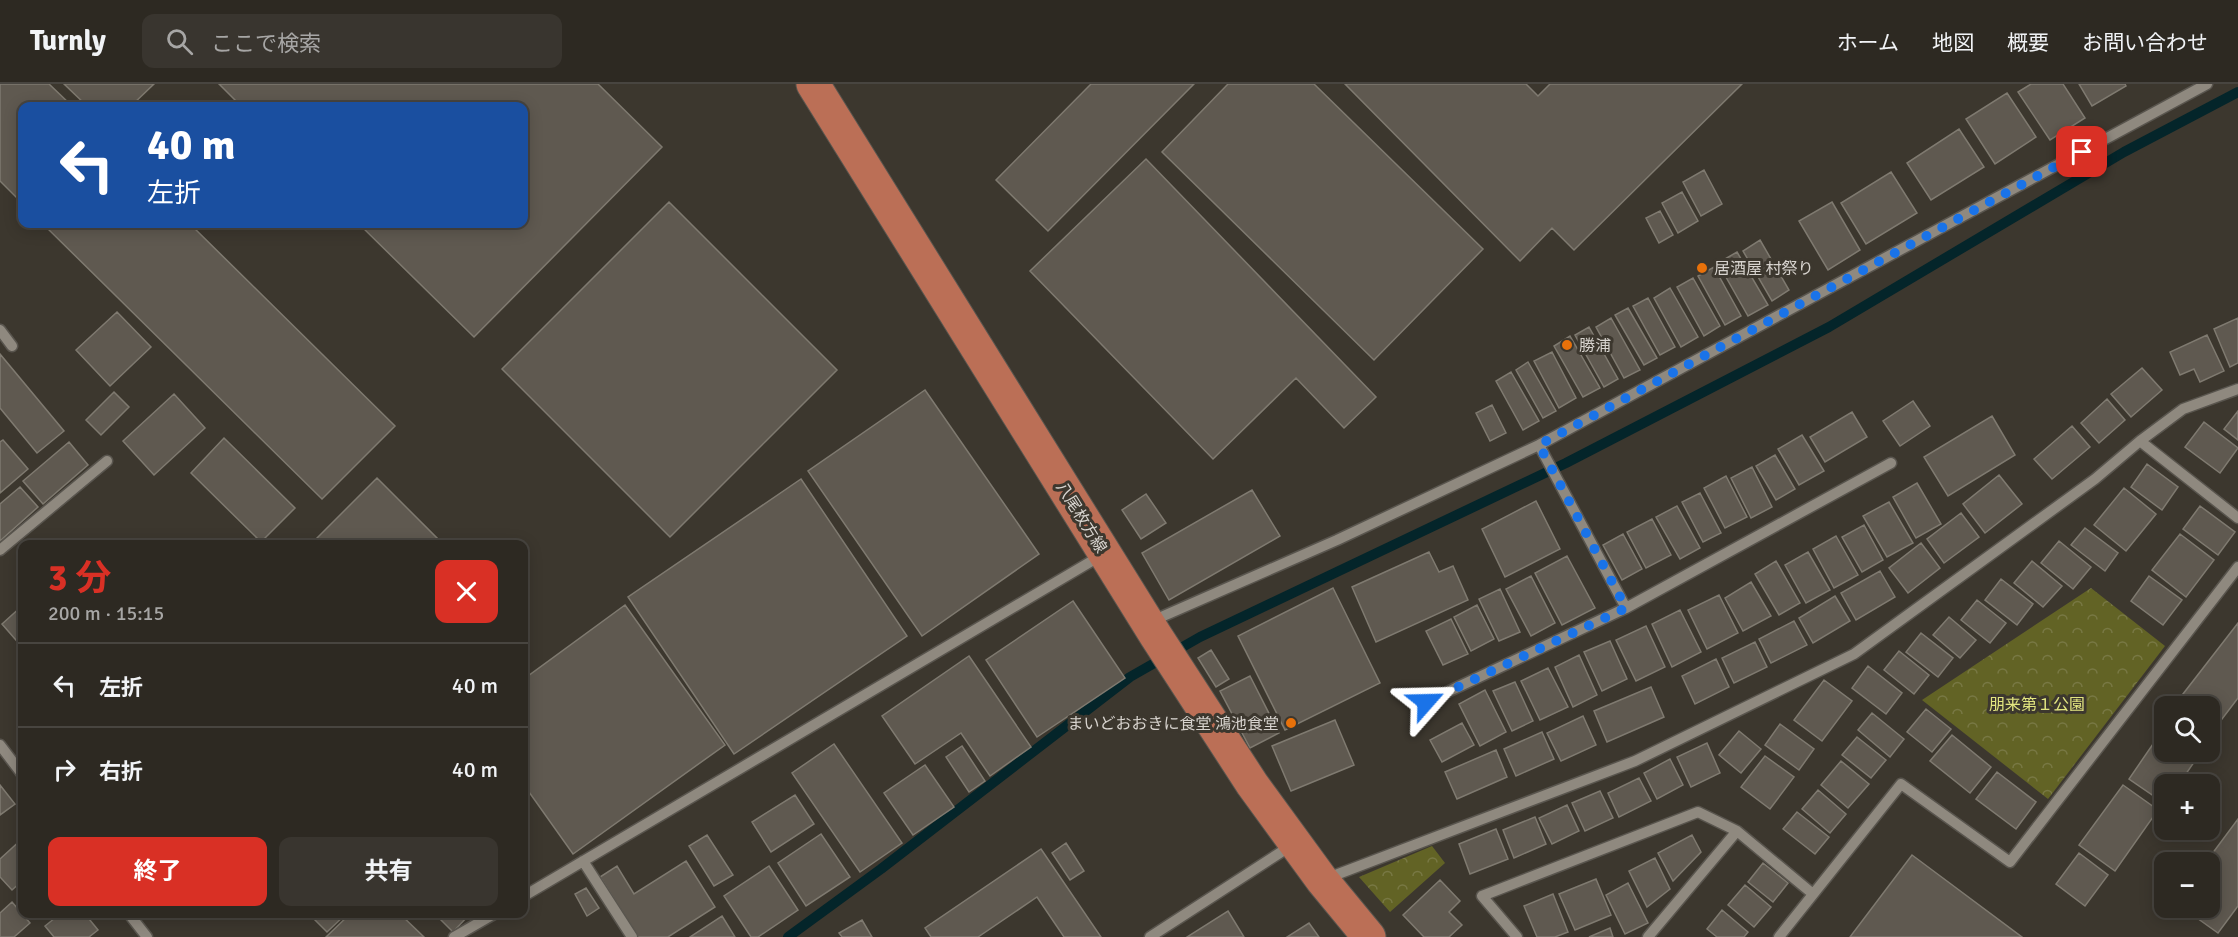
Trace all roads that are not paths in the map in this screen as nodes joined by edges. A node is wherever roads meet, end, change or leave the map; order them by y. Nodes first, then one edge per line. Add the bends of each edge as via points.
1 (813, 84) edge
2 (2207, 84) edge
3 (0, 330) edge
4 (12, 346) dead end
5 (2238, 388) edge
6 (2140, 441) junction
7 (1540, 447) junction
8 (107, 461) dead end
9 (1891, 463) dead end
10 (2238, 518) edge
11 (0, 550) edge
12 (1105, 553) junction
13 (2238, 567) edge
14 (1626, 608) junction
15 (1152, 630) junction
16 (1426, 702) dead end
17 (0, 745) edge
18 (18, 769) edge
19 (1737, 831) junction
20 (1295, 843) junction
21 (583, 861) junction
22 (1322, 880) junction
23 (528, 894) edge
24 (1813, 894) junction
25 (132, 918) edge
26 (487, 918) edge
27 (147, 937) edge
28 (454, 937) edge
29 (632, 937) edge
30 (1150, 937) edge
31 (1369, 937) edge
32 (1517, 937) edge
33 (1648, 937) edge
34 (1779, 937) edge

1 - 12 main road, 八尾枚方線
2 - 7 street
3 - 4 street
5 - 6 street via 2183,409
6 - 10 street
6 - 22 street via 2095,479 1854,654 1635,761
7 - 14 street
7 - 15 street
8 - 11 street
9 - 14 street
12 - 15 main road, 八尾枚方線
12 - 21 street
13 - 24 street via 2010,862 1901,784
14 - 16 street
15 - 20 main road, 八尾枚方線
17 - 18 street
19 - 24 street
19 - 32 street via 1698,812 1482,897
19 - 33 street
20 - 22 main road, 八尾枚方線
20 - 30 street
21 - 23 street
21 - 29 street
22 - 31 main road, 八尾枚方線
24 - 34 street
25 - 27 street
26 - 28 street

